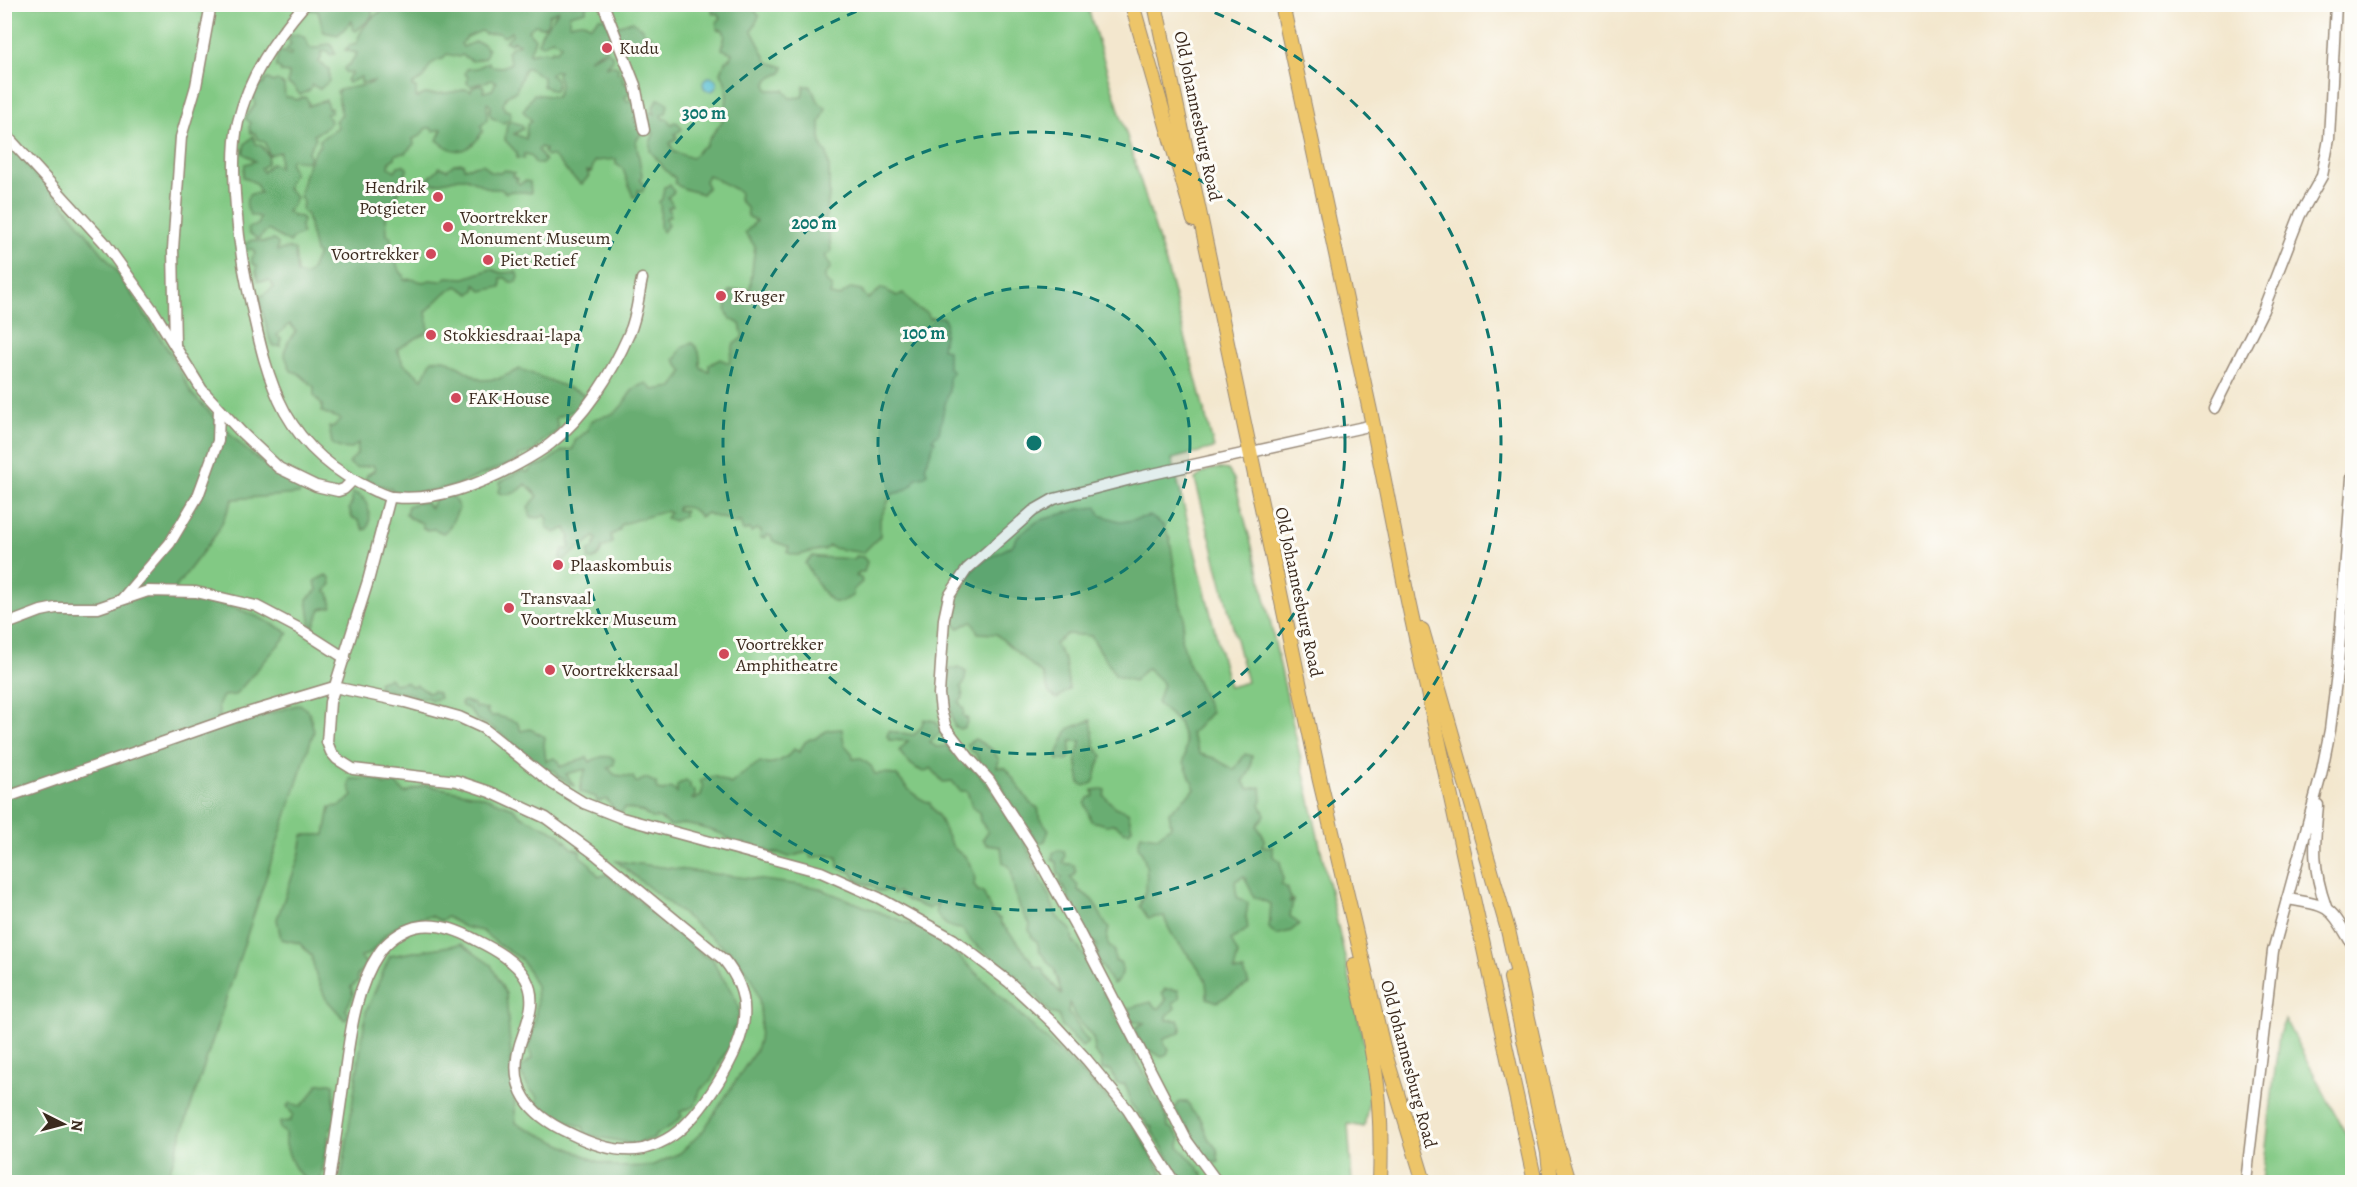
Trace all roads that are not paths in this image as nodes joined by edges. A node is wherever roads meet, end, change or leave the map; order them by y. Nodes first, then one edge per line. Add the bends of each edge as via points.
1 (211, 4) edge
2 (305, 4) edge
3 (603, 4) edge
4 (1132, 4) edge
5 (1155, 4) edge
6 (1282, 4) edge
7 (2336, 4) edge
8 (644, 130) dead end
9 (4, 133) edge
10 (642, 279) dead end
11 (1223, 326) junction
12 (176, 346) junction
13 (2214, 408) dead end
14 (219, 409) junction
15 (1373, 424) junction
16 (1251, 452) junction
17 (2352, 478) edge
18 (353, 480) junction
19 (390, 497) junction
20 (122, 599) junction
21 (1408, 601) junction
22 (4, 625) edge
23 (345, 658) junction
24 (334, 687) junction
25 (2321, 775) junction
26 (1320, 781) junction
27 (4, 798) edge
28 (1496, 893) junction
29 (2287, 899) junction
30 (2326, 907) junction
31 (2352, 944) edge
32 (329, 1182) edge
33 (1174, 1182) edge
34 (1217, 1182) edge
35 (1380, 1182) edge
36 (1424, 1182) edge
37 (1535, 1182) edge
38 (1551, 1182) edge
39 (1568, 1182) edge
40 (2246, 1182) edge

1 - 12 street via 196,86 181,137 173,249
2 - 18 street via 262,62 238,123 240,247 267,368 285,411 306,443
3 - 8 street via 635,85
4 - 11 main road
5 - 11 main road, Old Johannesburg Road
6 - 15 main road
7 - 13 street via 2329,139 2322,176 2300,215 2263,310
9 - 12 street via 104,242
10 - 19 street via 630,332 608,373 577,418 550,445 509,469 471,484 432,496
11 - 16 main road, Old Johannesburg Road
12 - 14 street via 202,390
14 - 18 street via 279,468 316,486 338,491
14 - 20 street via 218,441 198,496 170,543
15 - 16 street
15 - 21 main road
16 - 26 main road, Old Johannesburg Road
16 - 34 street via 1101,486 1054,499 1033,511 967,569 949,596 939,694 946,728 989,780 1031,845 1186,1141
17 - 25 street via 2338,665
18 - 19 street
19 - 23 street
20 - 22 street via 98,608 41,611
20 - 23 street via 162,590 240,601 298,628
21 - 28 main road via 1430,654
21 - 37 main road
23 - 24 street
24 - 27 street via 244,714
24 - 32 street via 327,742 345,766 458,781 558,825 724,960 739,985 744,1018 733,1054 705,1100 681,1129 663,1142 642,1149 607,1148 545,1121 523,1096 516,1062 531,1000 518,969 488,946 451,929 426,926 409,930 393,938 379,953 366,979 356,1011
24 - 33 street via 473,722 584,803 622,818 821,872 934,927 986,962 1053,1023 1128,1110
25 - 29 street
25 - 30 street via 2314,854
26 - 35 main road via 1371,1048 1380,1124
26 - 36 main road, Old Johannesburg Road via 1383,1047
28 - 38 main road
28 - 39 main road
29 - 30 street
29 - 40 street via 2273,951
30 - 31 street

